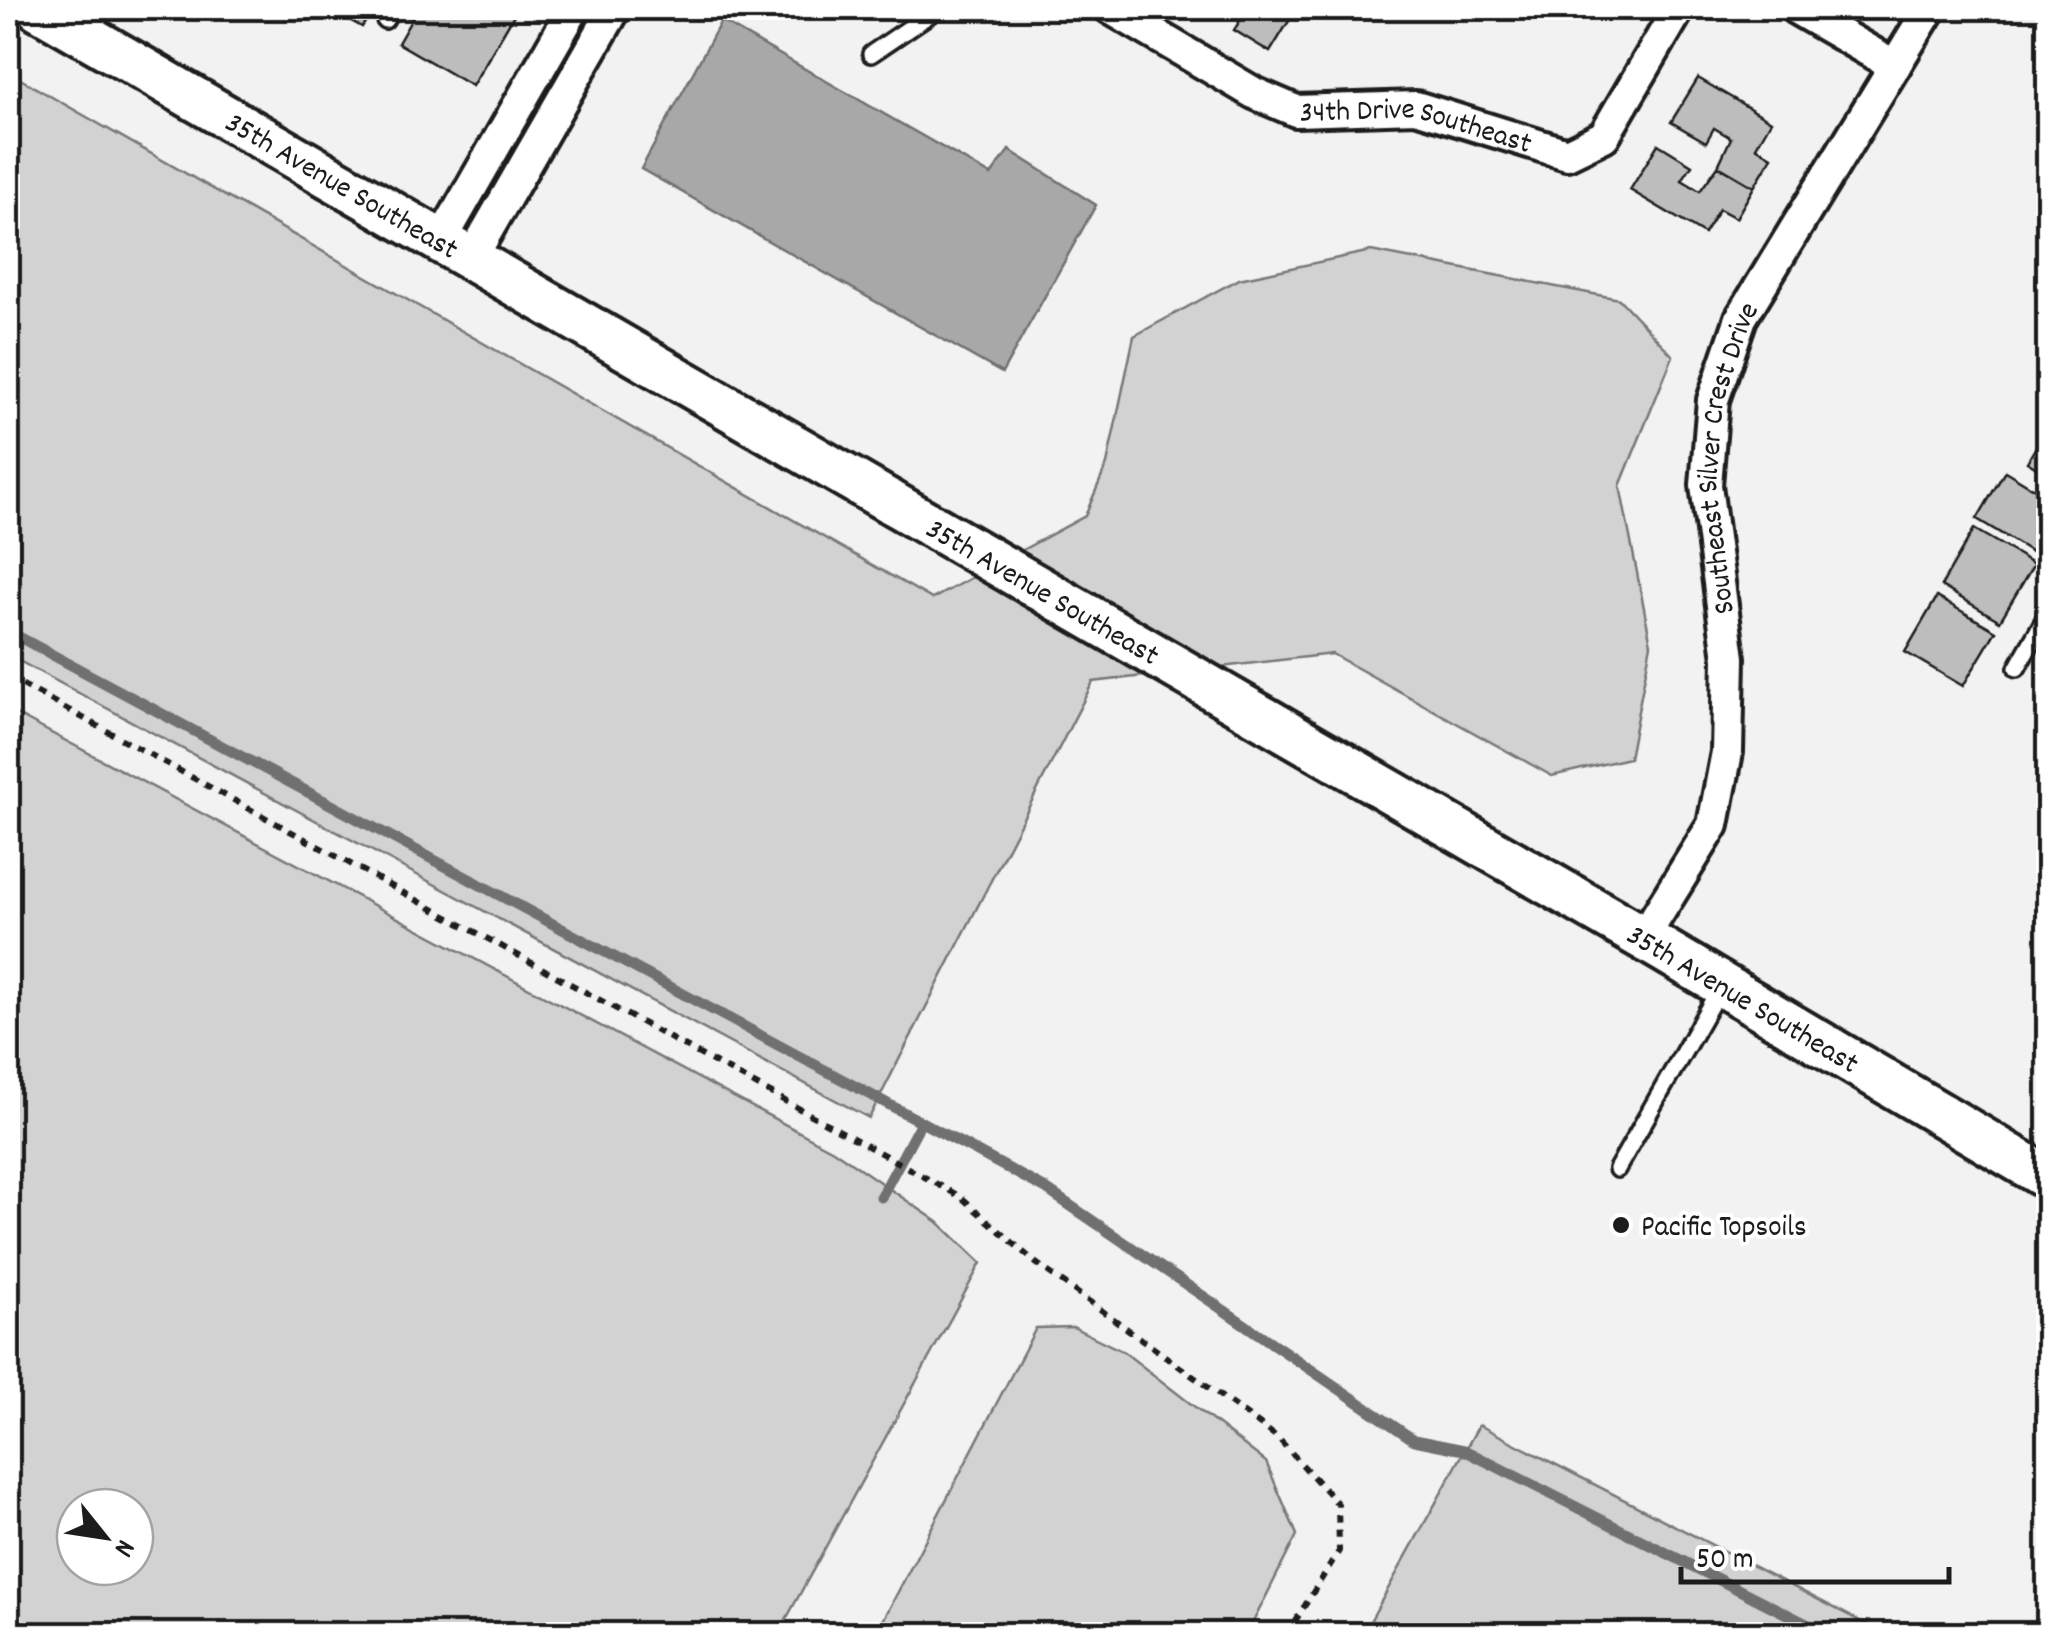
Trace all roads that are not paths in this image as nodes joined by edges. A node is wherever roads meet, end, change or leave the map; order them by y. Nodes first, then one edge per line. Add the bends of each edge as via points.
1 (38, 8) edge
2 (574, 8) edge
3 (615, 8) edge
4 (939, 8) edge
5 (1110, 8) edge
6 (1679, 8) edge
7 (1796, 8) edge
8 (1930, 8) edge
9 (871, 54) dead end
10 (1894, 66) junction
11 (457, 248) junction
12 (2048, 613) edge
13 (2018, 668) dead end
14 (1643, 938) junction
15 (1722, 984) junction
16 (1616, 1168) dead end
17 (2048, 1178) edge

1 - 11 street, 35th Avenue Southeast
2 - 11 street
3 - 11 street
4 - 9 lane
5 - 6 street, 34th Drive Southeast via 1296,111 1416,107 1567,154 1604,136
7 - 10 street
8 - 10 street, Southeast Silver Crest Drive
10 - 14 street, Southeast Silver Crest Drive via 1741,318 1713,400 1706,485 1728,658 1727,752 1713,825
11 - 14 street, 35th Avenue Southeast
12 - 13 lane
14 - 15 street, 35th Avenue Southeast
15 - 16 lane
15 - 17 street, 35th Avenue Southeast

